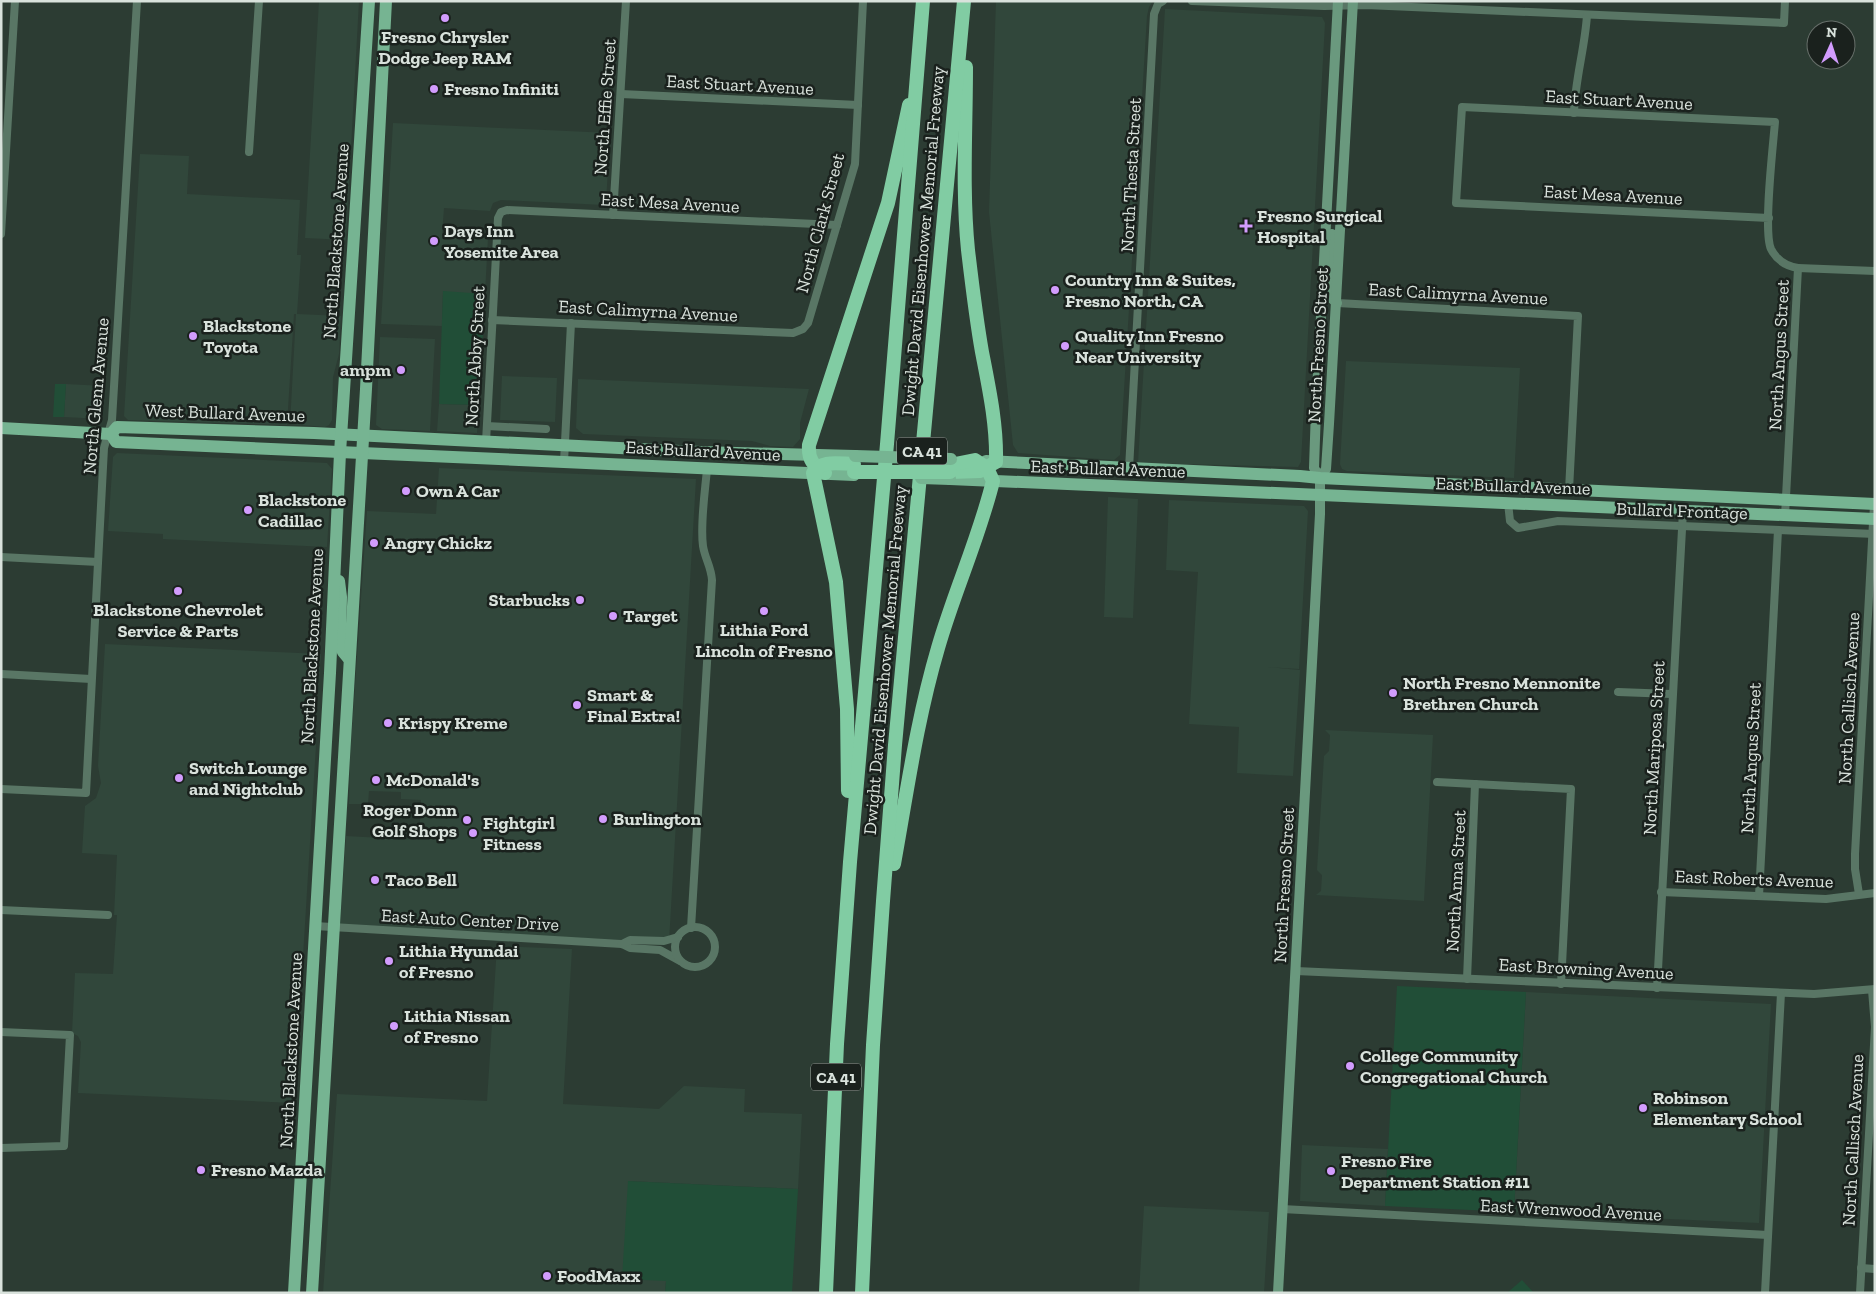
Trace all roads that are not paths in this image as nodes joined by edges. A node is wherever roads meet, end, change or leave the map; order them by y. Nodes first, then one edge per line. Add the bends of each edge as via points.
1 (15, 1) edge
2 (137, 1) edge
3 (259, 1) edge
4 (369, 1) edge
5 (378, 1) edge
6 (386, 1) edge
7 (626, 1) edge
8 (863, 1) edge
9 (924, 1) edge
10 (965, 1) edge
11 (1192, 1) edge
12 (1785, 1) edge
13 (1161, 3) edge
14 (1353, 3) edge
15 (1338, 4) edge
16 (1462, 5) edge
17 (1587, 15) junction
18 (384, 41) junction
19 (921, 48) junction
20 (621, 94) junction
21 (858, 105) junction
22 (1574, 112) junction
23 (1775, 122) joint
24 (249, 152) dead end
25 (1456, 203) joint
26 (501, 212) joint
27 (613, 215) junction
28 (1326, 216) junction
29 (1768, 218) junction
30 (837, 225) junction
31 (1, 234) edge
32 (1798, 268) junction
33 (1875, 271) edge
34 (1337, 303) junction
35 (492, 320) junction
36 (572, 323) junction
37 (803, 329) joint
38 (487, 426) junction
39 (1, 428) edge
40 (546, 429) dead end
41 (231, 430) junction
42 (110, 434) junction
43 (342, 434) junction
44 (363, 436) junction
45 (486, 442) junction
46 (151, 444) junction
47 (565, 446) junction
48 (340, 453) junction
49 (362, 453) junction
50 (808, 455) junction
51 (564, 462) junction
52 (991, 465) junction
53 (854, 466) junction
54 (1129, 468) junction
55 (706, 469) junction
56 (950, 469) junction
57 (823, 472) junction
58 (1320, 478) junction
59 (993, 481) junction
60 (1569, 490) junction
61 (1320, 496) junction
62 (1786, 500) junction
63 (1508, 503) junction
64 (1874, 504) edge
65 (1683, 511) junction
66 (1785, 516) junction
67 (1874, 519) edge
68 (1682, 526) junction
69 (1778, 530) junction
70 (1874, 534) edge
71 (335, 541) junction
72 (1, 557) edge
73 (98, 562) junction
74 (348, 658) junction
75 (330, 667) junction
76 (1, 674) edge
77 (91, 678) junction
78 (1618, 692) dead end
79 (1672, 694) junction
80 (344, 738) junction
81 (1437, 782) dead end
82 (1475, 784) junction
83 (1, 789) edge
84 (850, 862) junction
85 (1661, 892) junction
86 (1875, 893) edge
87 (1859, 894) junction
88 (1759, 896) junction
89 (883, 901) junction
90 (1, 910) edge
91 (108, 915) dead end
92 (315, 926) junction
93 (333, 927) junction
94 (691, 928) junction
95 (678, 937) junction
96 (622, 944) junction
97 (680, 960) junction
98 (1296, 971) junction
99 (1467, 979) junction
100 (1562, 984) junction
101 (1657, 988) junction
102 (1873, 990) edge
103 (1781, 993) junction
104 (1, 1032) edge
105 (1873, 1077) edge
106 (1, 1148) edge
107 (1870, 1173) edge
108 (1282, 1210) junction
109 (1768, 1235) junction
110 (1861, 1268) junction
111 (1875, 1269) edge
112 (294, 1293) edge
113 (312, 1293) edge
114 (826, 1293) edge
115 (862, 1293) edge
116 (1278, 1293) edge
117 (1765, 1293) edge
118 (1860, 1293) edge

1 - 31 street
2 - 42 street, North Glenn Avenue
3 - 24 street
4 - 43 main road, North Blackstone Avenue
5 - 18 main road via 378,18
6 - 18 main road, North Blackstone Avenue
7 - 20 street, North Effie Street
8 - 21 street, North Clark Street
9 - 19 highway, Dwight David Eisenhower Memorial Freeway / CA 41
10 - 52 highway via 968,248 997,448
10 - 89 highway, Dwight David Eisenhower Memorial Freeway / CA 41 via 914,533
11 - 15 street
12 - 17 street via 1784,24
13 - 54 street, North Thesta Street via 1154,14
14 - 15 street
14 - 16 street
14 - 34 main road, North Fresno Street
15 - 28 main road, North Fresno Street
16 - 17 street
17 - 22 street
18 - 44 main road, North Blackstone Avenue
19 - 50 highway via 888,203
19 - 84 highway, Dwight David Eisenhower Memorial Freeway / CA 41
20 - 21 street, East Stuart Avenue
20 - 27 street, North Effie Street
21 - 30 street, North Clark Street via 855,164
22 - 23 street, East Stuart Avenue
22 - 25 street, East Stuart Avenue via 1462,107
23 - 29 street, North Angus Street
25 - 29 street, East Mesa Avenue
26 - 27 street, East Mesa Avenue
26 - 35 street, North Abby Street
27 - 30 street, East Mesa Avenue
28 - 34 main road via 1332,225 1331,298
28 - 58 main road, North Fresno Street via 1314,468
29 - 32 street, North Angus Street via 1771,249 1780,262
30 - 37 street, North Clark Street via 808,323
32 - 33 street
32 - 62 street, North Angus Street
34 - 58 main road, North Fresno Street via 1326,469
34 - 60 street, East Calimyrna Avenue via 1578,316
35 - 36 street, East Calimyrna Avenue
35 - 38 street, North Abby Street
36 - 37 street, East Calimyrna Avenue via 793,333
36 - 47 street
38 - 40 street
38 - 45 street, North Abby Street
39 - 42 main road, West Bullard Avenue
41 - 42 main road, West Bullard Avenue via 117,427
41 - 43 main road, West Bullard Avenue
41 - 46 main road via 220,438 171,437
42 - 46 main road, West Bullard Avenue via 116,442
42 - 73 street, North Glenn Avenue via 104,449
43 - 44 main road, East Bullard Avenue
43 - 48 main road, North Blackstone Avenue
44 - 45 main road, East Bullard Avenue
44 - 49 main road, North Blackstone Avenue
45 - 47 main road, East Bullard Avenue
46 - 48 main road, West Bullard Avenue
47 - 50 main road, East Bullard Avenue
47 - 51 street
48 - 49 main road, East Bullard Avenue
48 - 71 main road, North Blackstone Avenue
49 - 51 main road, East Bullard Avenue
49 - 74 main road, North Blackstone Avenue
50 - 53 main road, East Bullard Avenue
50 - 57 highway
51 - 55 main road, East Bullard Avenue
52 - 54 main road, East Bullard Avenue
52 - 56 highway via 970,472
52 - 56 highway via 974,460
52 - 59 highway
53 - 56 highway
53 - 57 highway
53 - 57 highway via 826,463
54 - 58 main road, East Bullard Avenue
55 - 57 main road, East Bullard Avenue
55 - 94 street via 703,538 712,580
56 - 59 main road, East Bullard Avenue
57 - 84 highway via 842,633
58 - 60 main road, East Bullard Avenue
58 - 61 main road, North Fresno Street
59 - 61 main road, East Bullard Avenue
59 - 89 highway via 928,682 891,878
60 - 62 main road, East Bullard Avenue
60 - 63 main road via 1562,497 1517,496
61 - 63 main road, East Bullard Avenue
61 - 98 main road, North Fresno Street
62 - 64 main road, East Bullard Avenue
62 - 66 street, North Angus Street
63 - 65 main road, East Bullard Avenue
63 - 68 street, Bullard Frontage via 1510,521 1518,528 1558,521
64 - 67 street, North Callisch Avenue
65 - 66 main road, East Bullard Avenue
65 - 68 street, North Mariposa Street
66 - 67 main road, East Bullard Avenue
67 - 70 street, North Callisch Avenue
68 - 69 street, Bullard Frontage
68 - 79 street, North Mariposa Street
69 - 70 street, Bullard Frontage
69 - 88 street, North Angus Street
70 - 87 street, North Callisch Avenue via 1855,854
71 - 74 main road via 341,598 340,645
71 - 75 main road, North Blackstone Avenue
72 - 73 street
73 - 77 street, North Glenn Avenue
74 - 80 main road, North Blackstone Avenue
75 - 80 main road via 338,676 336,727
75 - 92 main road, North Blackstone Avenue
76 - 77 street
77 - 83 street, North Glenn Avenue via 86,793
78 - 79 street
79 - 85 street, North Mariposa Street
80 - 93 main road, North Blackstone Avenue
81 - 82 street
82 - 99 street, North Anna Street
82 - 100 street via 1571,789
84 - 114 highway, Dwight David Eisenhower Memorial Freeway / CA 41 via 837,1044
85 - 88 street, East Roberts Avenue
85 - 101 street, North Mariposa Street
86 - 87 street, East Roberts Avenue
87 - 88 street, East Roberts Avenue via 1826,899
89 - 115 highway, Dwight David Eisenhower Memorial Freeway / CA 41
90 - 91 street
92 - 93 street, East Auto Center Drive
92 - 112 main road, North Blackstone Avenue
93 - 96 street, East Auto Center Drive
93 - 113 main road, North Blackstone Avenue
94 - 95 street
94 - 97 street via 700,928 710,935 714,952 702,965 689,966
95 - 96 street, East Auto Center Drive via 659,941 630,940
95 - 97 street via 675,948
96 - 97 street, East Auto Center Drive via 630,948 660,950
98 - 99 street, East Browning Avenue
98 - 108 main road, North Fresno Street
99 - 100 street, East Browning Avenue
100 - 101 street, East Browning Avenue
101 - 103 street, East Browning Avenue
102 - 103 street, East Browning Avenue via 1832,994
102 - 105 street, North Callisch Avenue
103 - 109 street
104 - 106 street via 70,1035 64,1146
105 - 107 street, North Callisch Avenue
107 - 110 street, North Callisch Avenue
108 - 109 street, East Wrenwood Avenue
108 - 116 main road, North Fresno Street
109 - 117 street
110 - 111 street
110 - 118 street, North Callisch Avenue

